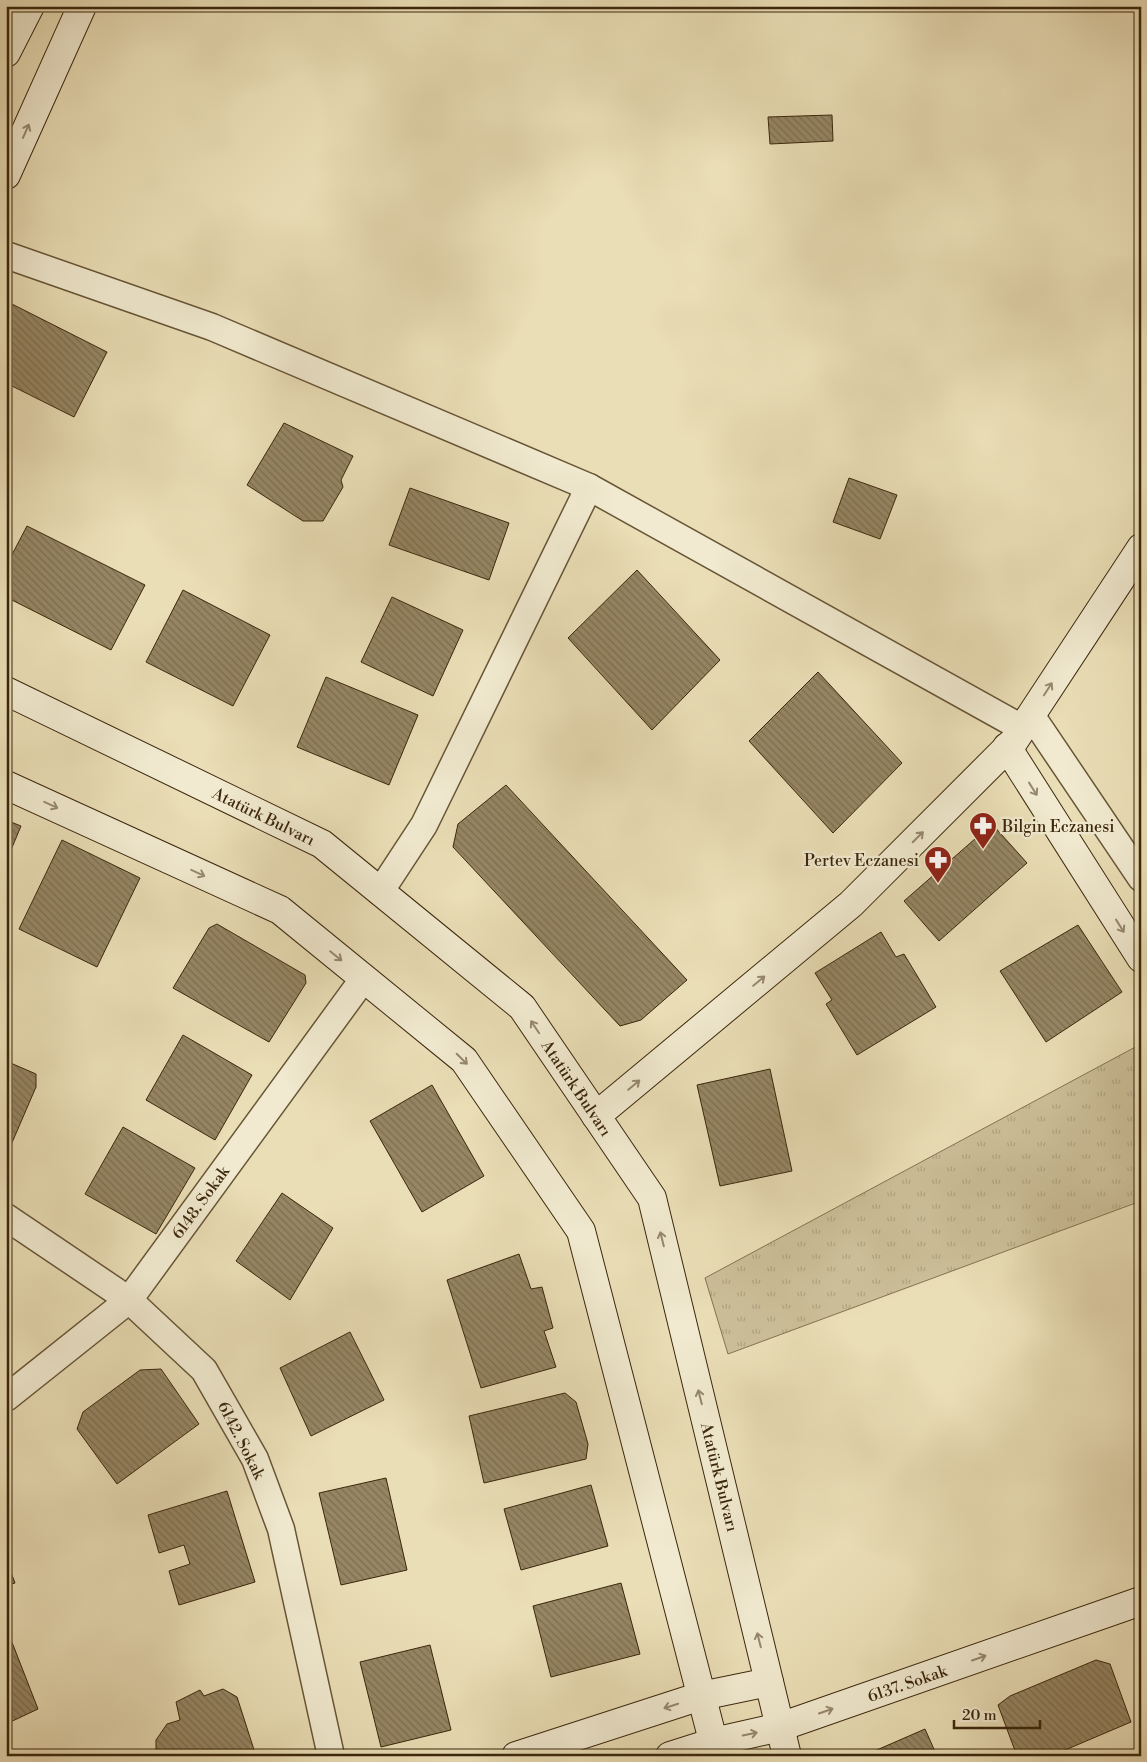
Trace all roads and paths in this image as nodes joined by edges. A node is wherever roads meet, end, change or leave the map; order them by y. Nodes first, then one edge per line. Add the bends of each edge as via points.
1 (30, 6) edge
2 (82, 6) edge
3 (6, 53) edge
4 (6, 175) edge
5 (6, 255) edge
6 (589, 487) junction
7 (1141, 548) edge
8 (6, 691) edge
9 (1020, 730) junction
10 (6, 785) edge
11 (1141, 878) edge
12 (380, 892) junction
13 (1141, 958) edge
14 (364, 978) junction
15 (596, 1116) junction
16 (6, 1217) edge
17 (129, 1300) junction
18 (6, 1398) edge
19 (1141, 1601) edge
20 (769, 1682) junction
21 (701, 1696) junction
22 (780, 1727) junction
23 (715, 1749) edge
24 (331, 1756) edge
25 (516, 1756) edge
26 (670, 1756) edge
27 (787, 1756) edge

1 - 3 main road
4 -> 2 main road
5 - 6 street via 212,327
6 - 9 street
6 - 12 street via 424,825
9 -> 7 main road
8 - 12 main road, Atatürk Bulvarı via 322,844
9 - 11 street
9 -> 13 main road
15 -> 9 main road via 851,904
10 -> 14 main road via 280,910
15 -> 12 main road, Atatürk Bulvarı via 522,1007
14 - 17 street, 6148. Sokak
14 -> 21 main road via 464,1060 581,1231
20 -> 15 main road, Atatürk Bulvarı via 652,1198
16 - 17 street, 6142. Sokak
17 - 18 street, 6148. Sokak
17 - 24 street, 6142. Sokak via 204,1370 255,1459 281,1529
22 -> 19 main road, 6137. Sokak
20 - 21 main road
20 - 22 main road, Atatürk Bulvarı
21 - 23 main road
21 -> 25 main road
23 -> 22 main road, 6137. Sokak
22 - 27 main road, Atatürk Bulvarı
23 - 26 main road, 6137. Sokak

